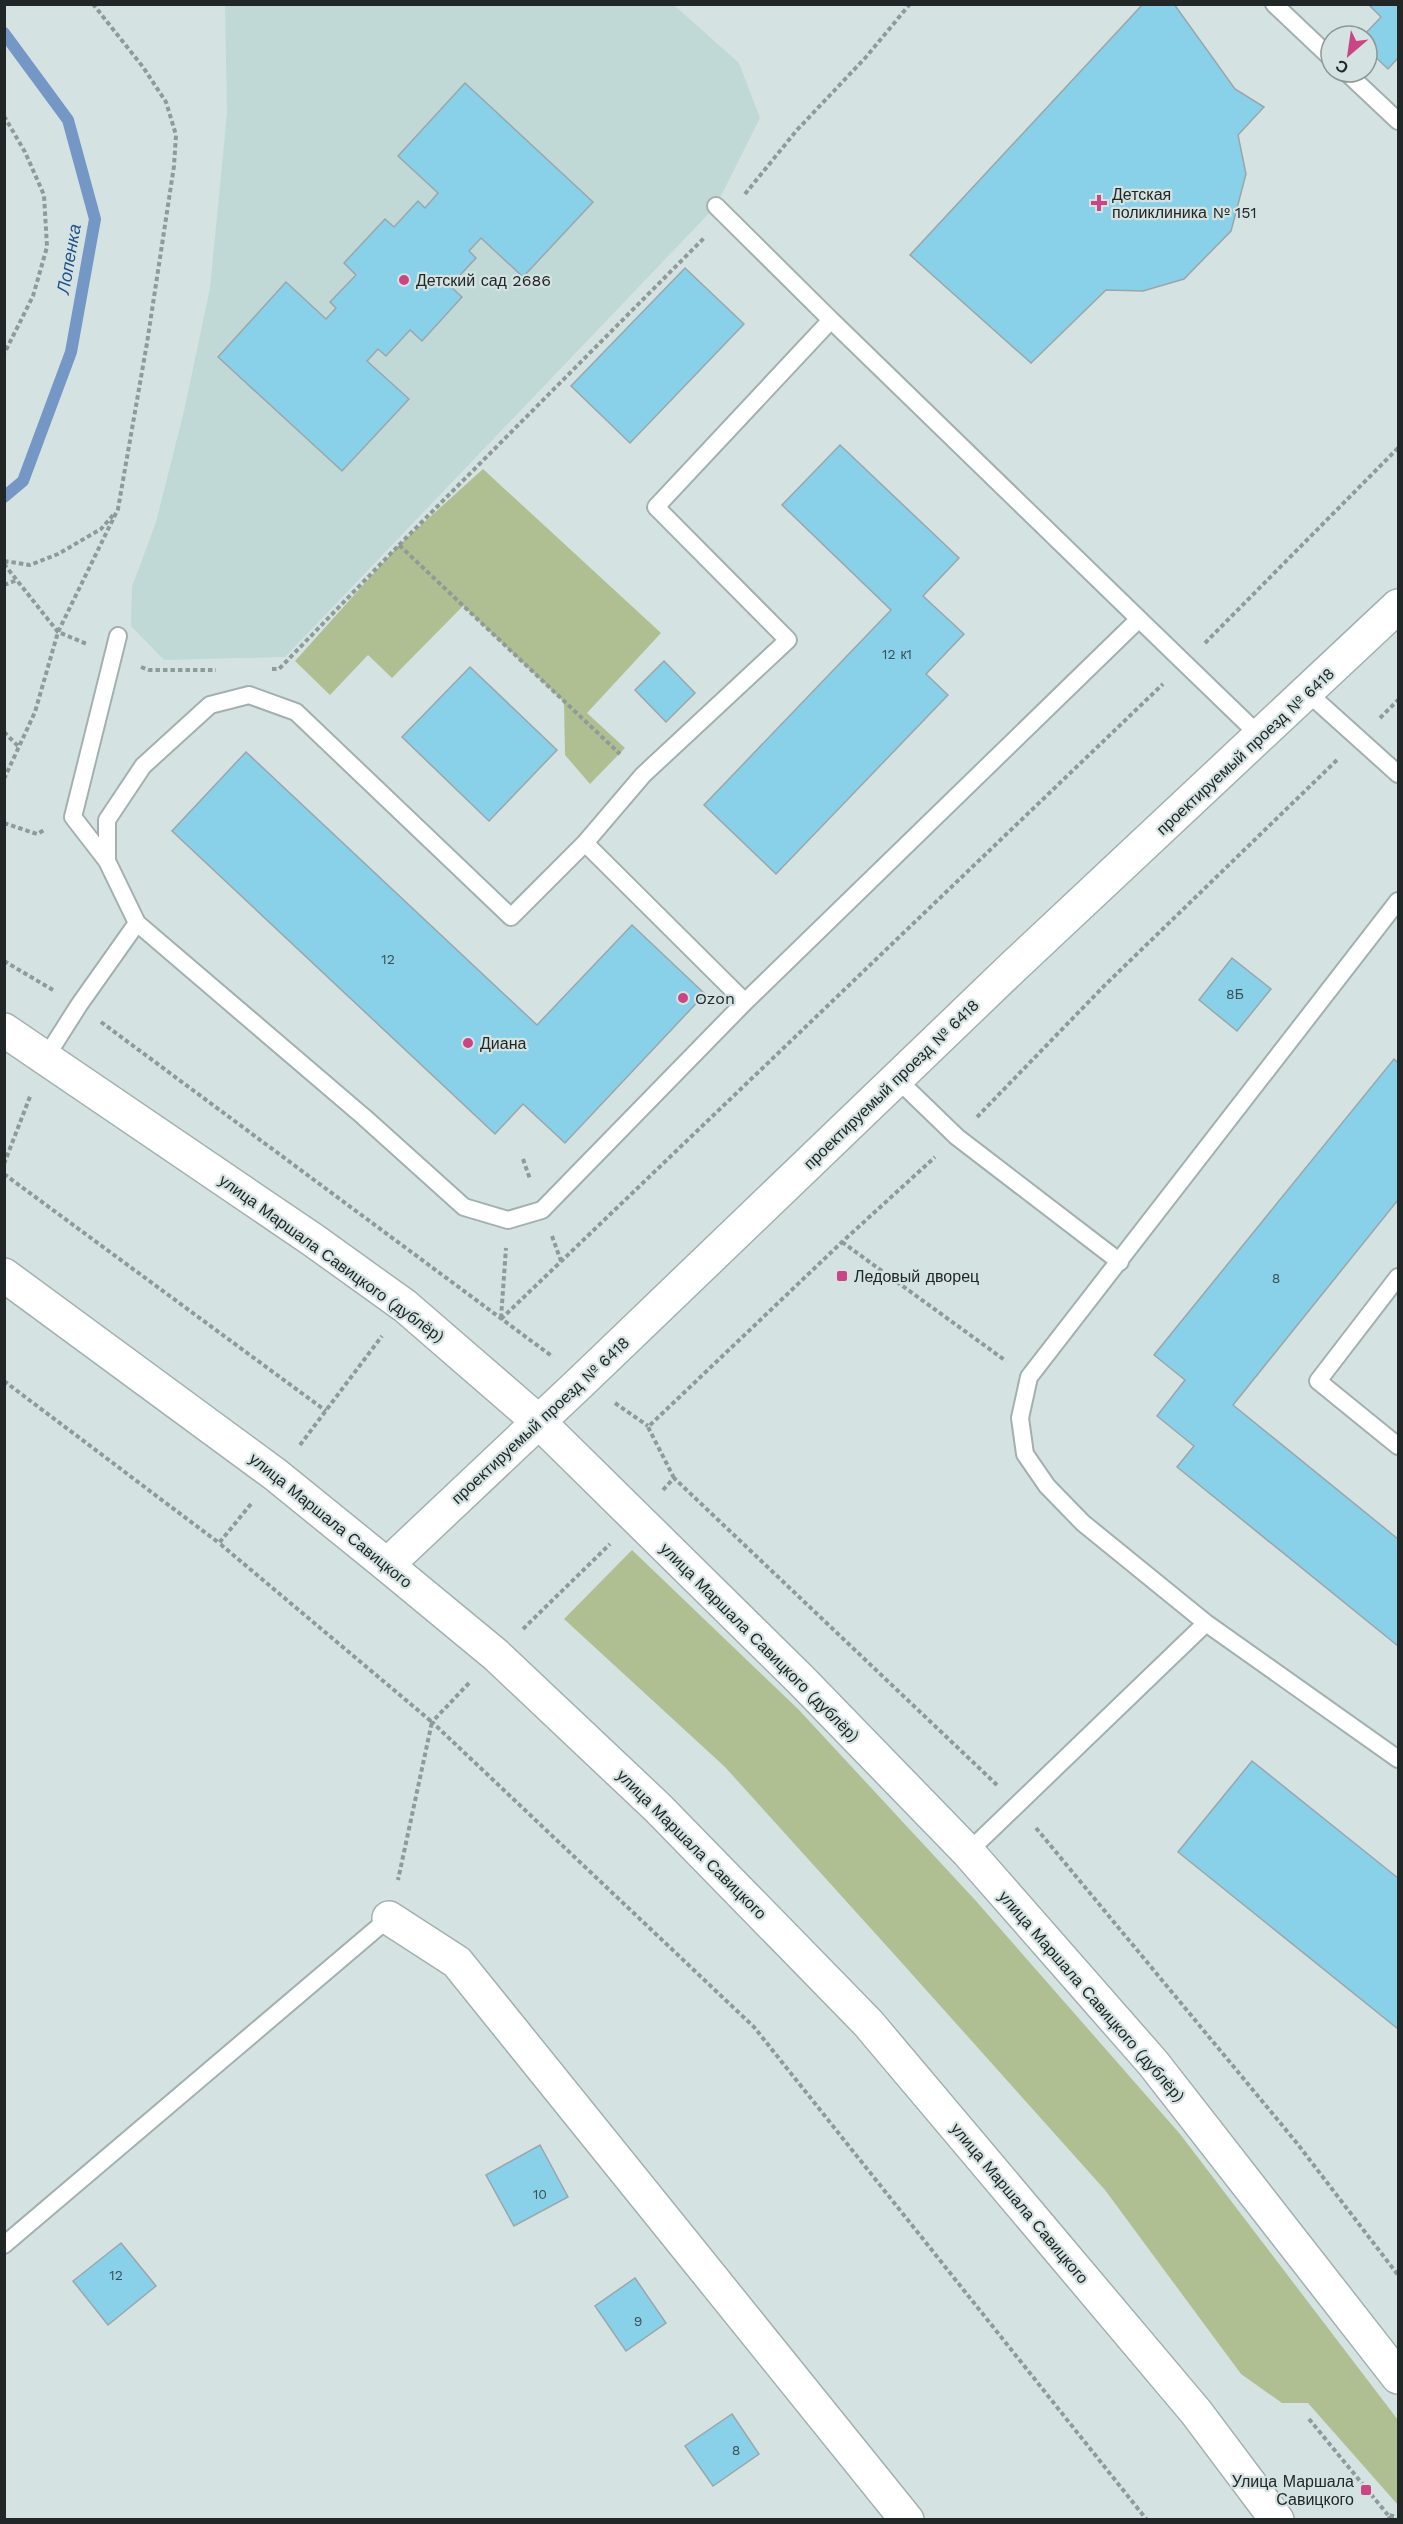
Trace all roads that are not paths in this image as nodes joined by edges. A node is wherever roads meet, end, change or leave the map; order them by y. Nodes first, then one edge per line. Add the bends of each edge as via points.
1 (1274, 4) edge
2 (1319, 47) edge
3 (1359, 84) edge
4 (1398, 121) edge
5 (722, 211) road end
6 (831, 321) junction
7 (1398, 606) edge
8 (1139, 619) junction
9 (118, 636) dead end
10 (1308, 693) junction
11 (1260, 737) junction
12 (1398, 774) edge
13 (585, 843) junction
14 (107, 861) junction
15 (1398, 901) edge
16 (137, 923) junction
17 (745, 1002) junction
18 (4, 1030) edge
19 (46, 1057) junction
20 (896, 1078) junction
21 (1120, 1262) junction
22 (4, 1275) edge
23 (1398, 1277) edge
24 (539, 1422) junction
25 (1398, 1446) edge
26 (387, 1565) junction
27 (1206, 1623) junction
28 (1398, 1759) edge
29 (968, 1852) junction
30 (389, 1918) joint
31 (4, 2245) edge
32 (1398, 2377) edge
33 (906, 2520) edge
34 (1277, 2520) edge

1 - 2 lane
3 - 4 lane
5 - 6 lane
6 - 8 lane
6 - 13 lane via 656,507 788,640 643,776
7 - 10 street, проектируемый проезд № 6418
8 - 11 lane
8 - 17 lane
9 - 14 lane via 73,817
10 - 11 street, проектируемый проезд № 6418
10 - 12 lane
11 - 20 street, проектируемый проезд № 6418
13 - 14 lane via 511,917 296,712 249,695 210,705 143,766 107,820
13 - 17 lane
14 - 16 lane
15 - 21 lane
16 - 17 lane via 464,1207 508,1220 542,1210
16 - 19 lane
18 - 19 street, улица Маршала Савицкого (дублёр)
19 - 24 street, улица Маршала Савицкого (дублёр) via 405,1306
20 - 21 lane via 957,1137
20 - 24 street, проектируемый проезд № 6418
21 - 27 lane via 1029,1377 1020,1418 1025,1454 1047,1486 1083,1523
22 - 26 street, улица Маршала Савицкого via 276,1475
23 - 25 lane via 1318,1381
24 - 26 street, проектируемый проезд № 6418
24 - 29 street, улица Маршала Савицкого (дублёр) via 801,1680
26 - 34 street, улица Маршала Савицкого via 496,1655 658,1808 868,2023 1196,2412
27 - 28 lane
27 - 29 lane
29 - 32 street, улица Маршала Савицкого (дублёр) via 1153,2063
30 - 31 lane
30 - 33 street via 457,1962

